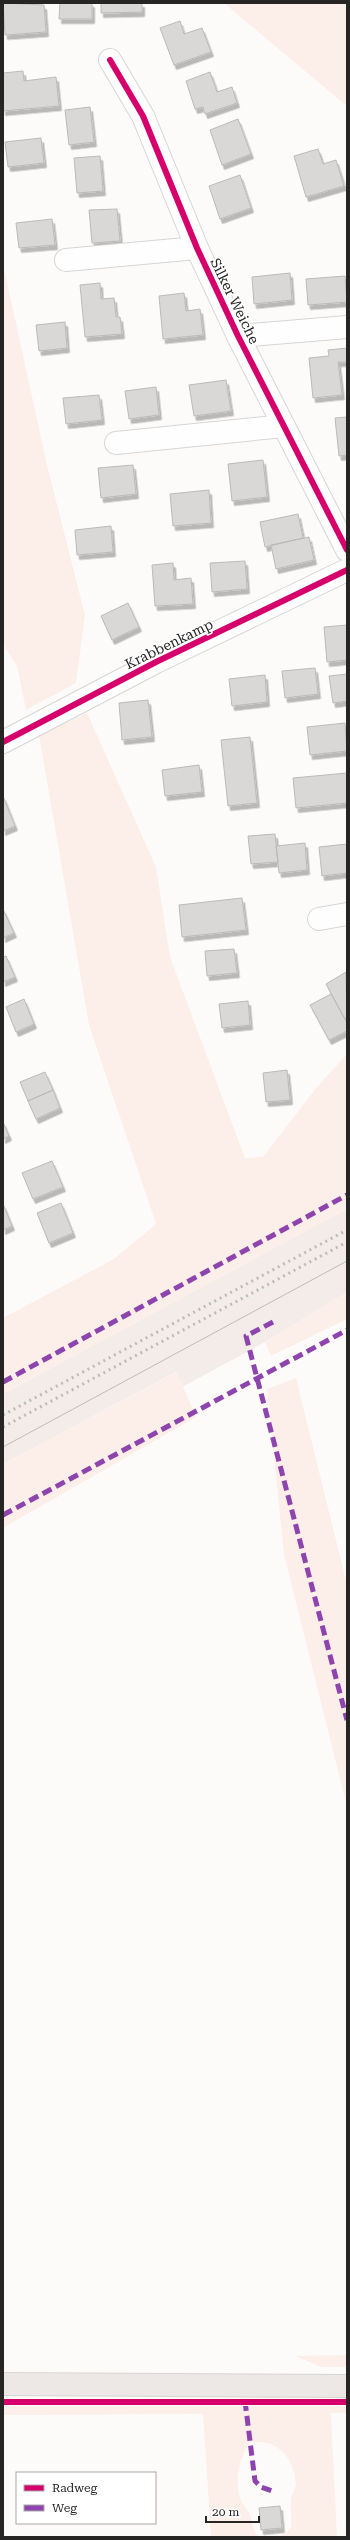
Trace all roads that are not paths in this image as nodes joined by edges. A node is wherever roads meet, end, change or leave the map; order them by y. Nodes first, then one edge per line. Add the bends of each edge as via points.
1 (110, 60) dead end
2 (197, 248) junction
3 (66, 260) dead end
4 (347, 327) edge
5 (238, 336) junction
6 (284, 426) junction
7 (116, 443) dead end
8 (347, 550) edge
9 (347, 570) edge
10 (3, 742) edge
11 (347, 914) edge
12 (319, 919) dead end
13 (3, 2384) edge
14 (347, 2386) edge

1 - 2 street, Silker Weiche via 143,116
2 - 3 street, Silker Weiche
2 - 5 street, Silker Weiche
4 - 5 street
5 - 6 street, Silker Weiche
6 - 7 street
6 - 8 street, Silker Weiche
9 - 10 street, Krabbenkamp via 156,662
11 - 12 street
13 - 14 main road

